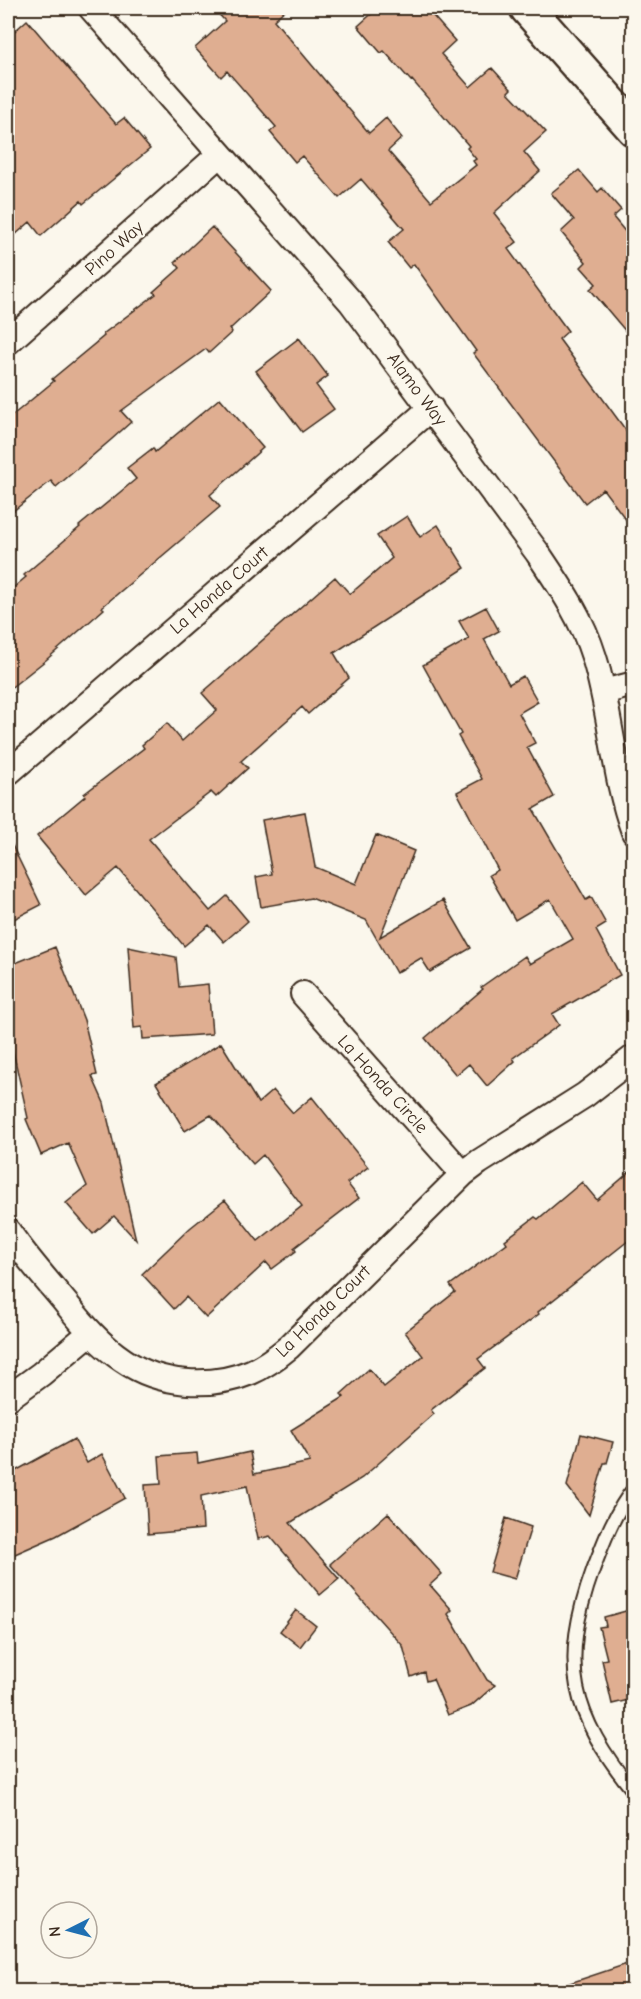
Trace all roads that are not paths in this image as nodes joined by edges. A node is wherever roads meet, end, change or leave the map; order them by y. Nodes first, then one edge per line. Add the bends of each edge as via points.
1 (91, 8) edge
2 (527, 8) edge
3 (633, 129) edge
4 (220, 154) junction
5 (8, 342) edge
6 (431, 408) junction
7 (633, 684) edge
8 (603, 692) junction
9 (8, 773) edge
10 (633, 832) edge
11 (303, 994) dead end
12 (633, 1058) edge
13 (463, 1174) junction
14 (8, 1231) edge
15 (90, 1333) junction
16 (8, 1398) edge
17 (633, 1488) edge
18 (633, 1792) edge

1 - 4 street, Alamo Way
2 - 3 street
4 - 5 street, Pino Way
4 - 6 street, Alamo Way via 351,302
6 - 8 street, Alamo Way via 560,587 585,632
6 - 9 street, La Honda Court
7 - 8 street
8 - 10 street, Alamo Way via 620,786
11 - 13 street, La Honda Circle
12 - 13 street, La Honda Court via 585,1095
13 - 15 street, La Honda Court via 289,1347 250,1372 209,1382 165,1378 123,1360
14 - 15 street, La Honda Court
15 - 16 street
17 - 18 lane via 606,1534 587,1586 576,1630 574,1667 589,1726

